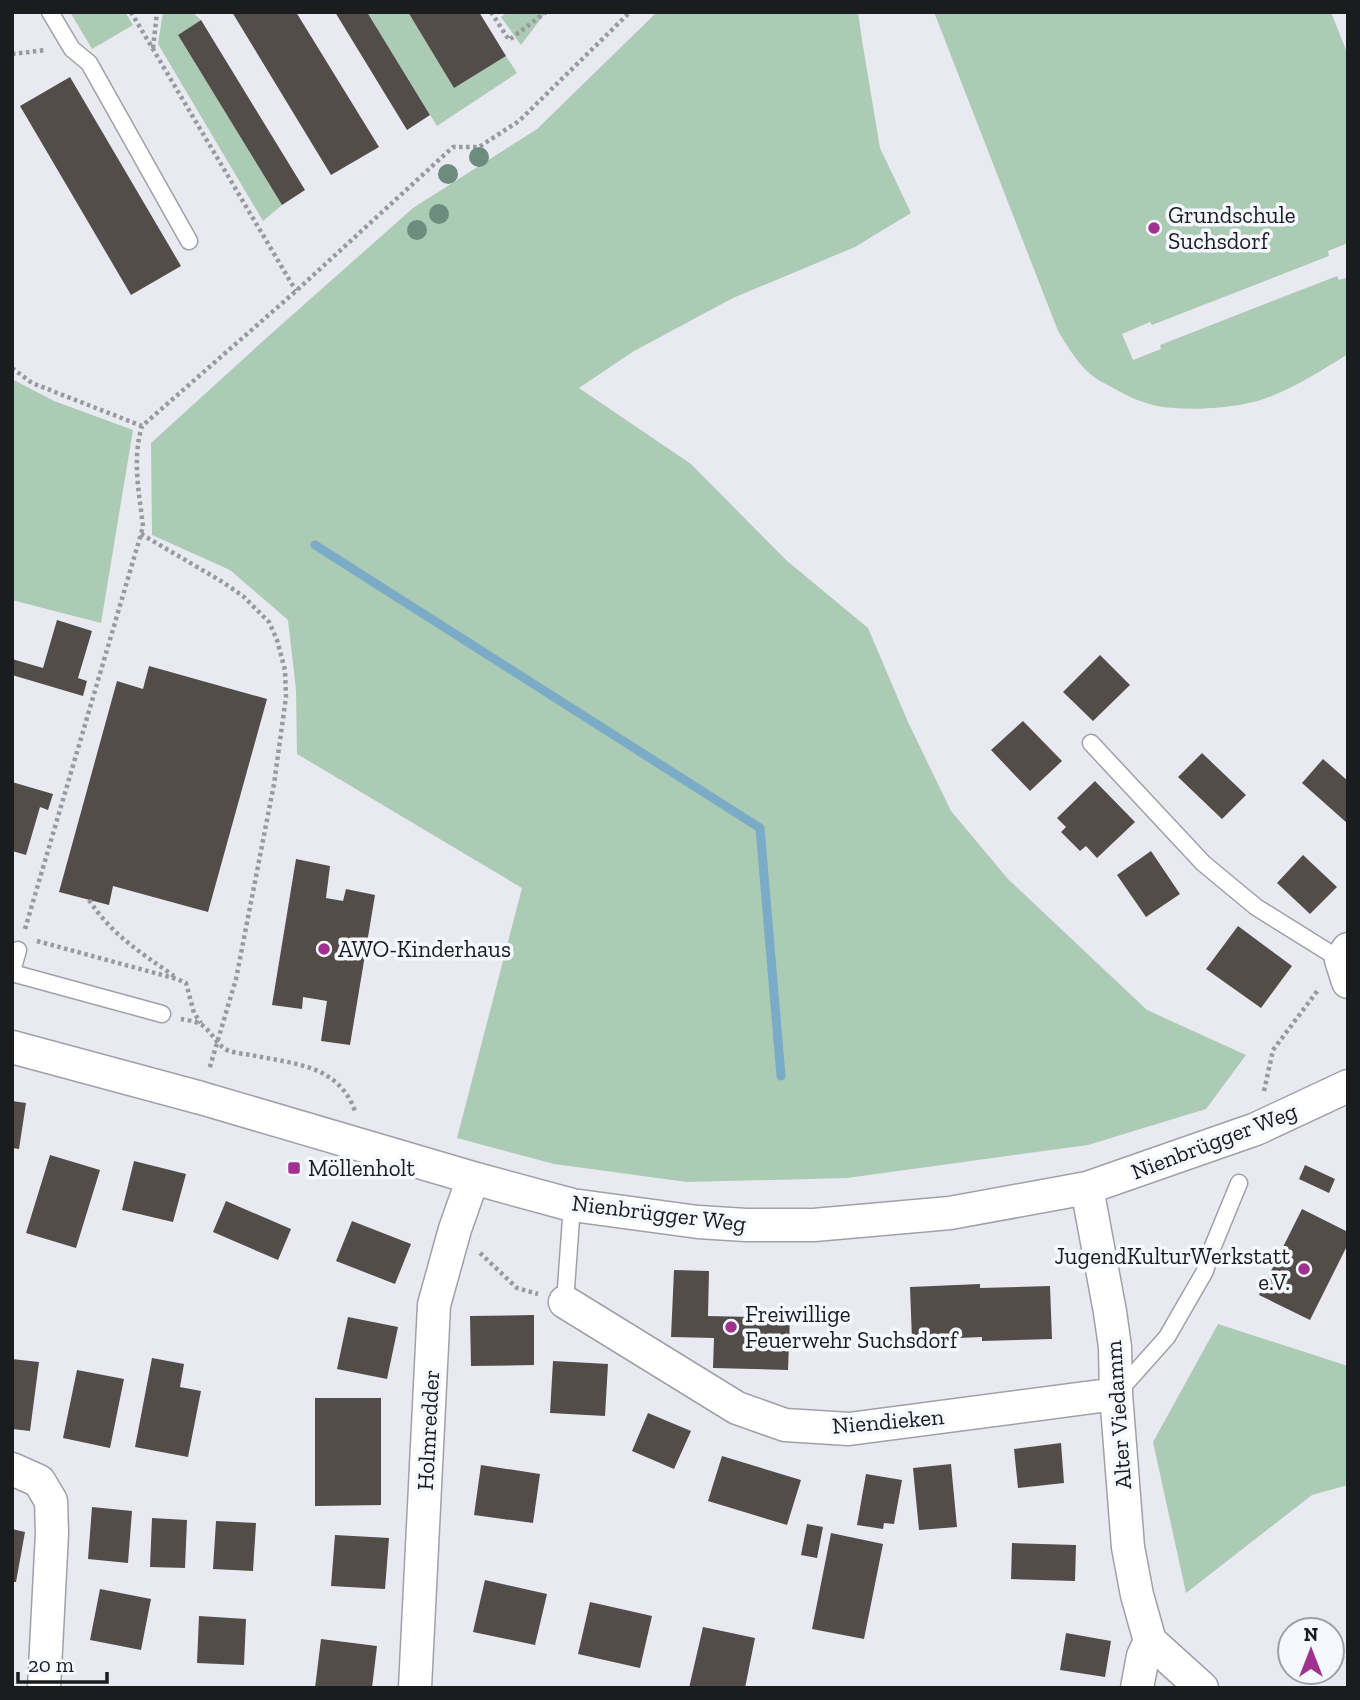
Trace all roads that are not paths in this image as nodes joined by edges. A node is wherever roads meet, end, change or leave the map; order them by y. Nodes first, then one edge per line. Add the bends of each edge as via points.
1 (50, 12) edge
2 (189, 242) dead end
3 (1091, 743) dead end
4 (20, 943) road end
5 (1346, 964) edge
6 (12, 972) edge
7 (162, 1014) road end
8 (12, 1047) edge
9 (1348, 1086) edge
10 (473, 1178) junction
11 (1239, 1183) dead end
12 (1087, 1188) junction
13 (572, 1205) junction
14 (565, 1302) joint
15 (1116, 1394) junction
16 (12, 1469) edge
17 (1150, 1641) junction
18 (44, 1688) edge
19 (415, 1688) edge
20 (1137, 1688) edge
21 (1202, 1688) edge

1 - 2 lane via 72,49 89,62
3 - 5 lane via 1203,863 1256,907
4 - 6 lane
6 - 7 lane
8 - 10 street, Nienbrügger Weg
9 - 12 street, Nienbrügger Weg via 1256,1129
10 - 13 street, Nienbrügger Weg
10 - 19 street, Holmredder via 434,1305
11 - 15 lane via 1205,1272 1167,1337
12 - 13 street, Nienbrügger Weg via 950,1213 814,1225 698,1222
12 - 15 street, Alter Viedamm via 1115,1347
13 - 14 lane
14 - 15 street, Niendieken via 737,1408 785,1425 849,1429
15 - 17 street, Alter Viedamm via 1128,1547
16 - 18 street via 38,1480 51,1501
17 - 20 street
17 - 21 street

